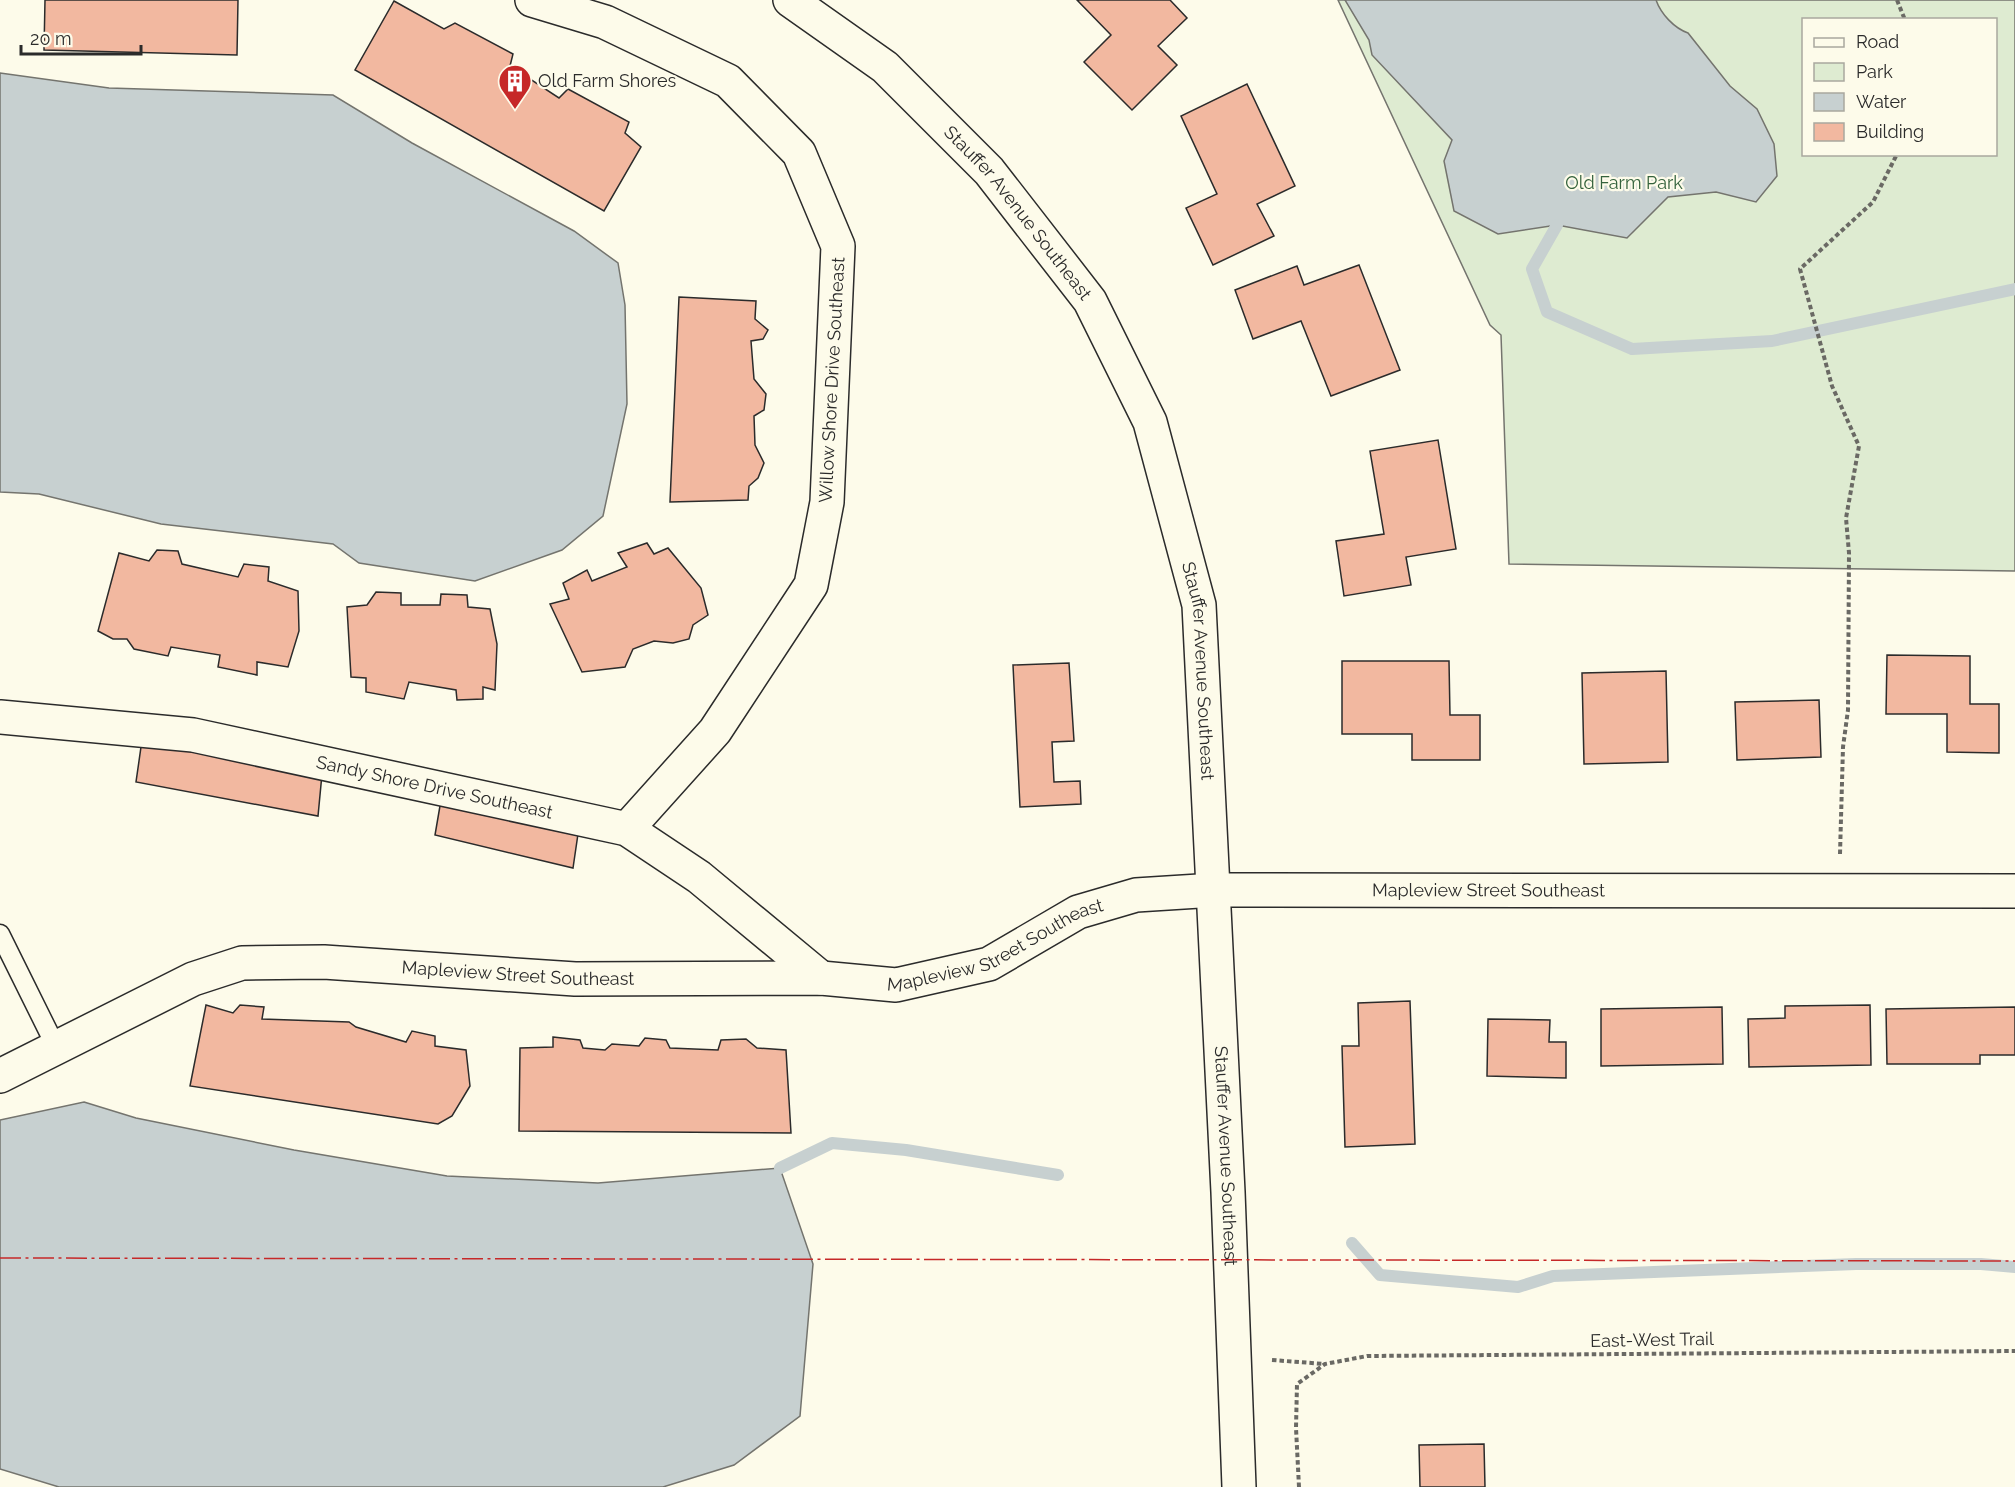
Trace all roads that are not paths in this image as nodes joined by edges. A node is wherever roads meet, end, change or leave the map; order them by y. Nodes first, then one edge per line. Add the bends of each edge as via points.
1 (532, 0) edge
2 (790, 0) edge
3 (0, 717) edge
4 (627, 829) junction
5 (1215, 890) junction
6 (2015, 891) edge
7 (0, 934) edge
8 (821, 978) junction
9 (56, 1047) junction
10 (0, 1076) edge
11 (1239, 1487) edge

1 - 4 street, Willow Shore Drive Southeast via 605,22 728,81 799,153 838,246 827,502 811,585 715,731
2 - 5 street, Stauffer Avenue Southeast via 885,67 989,171 1090,301 1150,422 1199,605
3 - 4 street, Sandy Shore Drive Southeast via 193,735
4 - 8 street, Sandy Shore Drive Southeast via 699,878
5 - 6 street, Mapleview Street Southeast
5 - 8 street, Mapleview Street Southeast via 1137,895 1078,912 989,964 907,983
5 - 11 street, Stauffer Avenue Southeast
7 - 9 lane
8 - 9 street, Mapleview Street Southeast via 575,979 324,962 242,963 193,979
9 - 10 street, Mapleview Street Southeast

